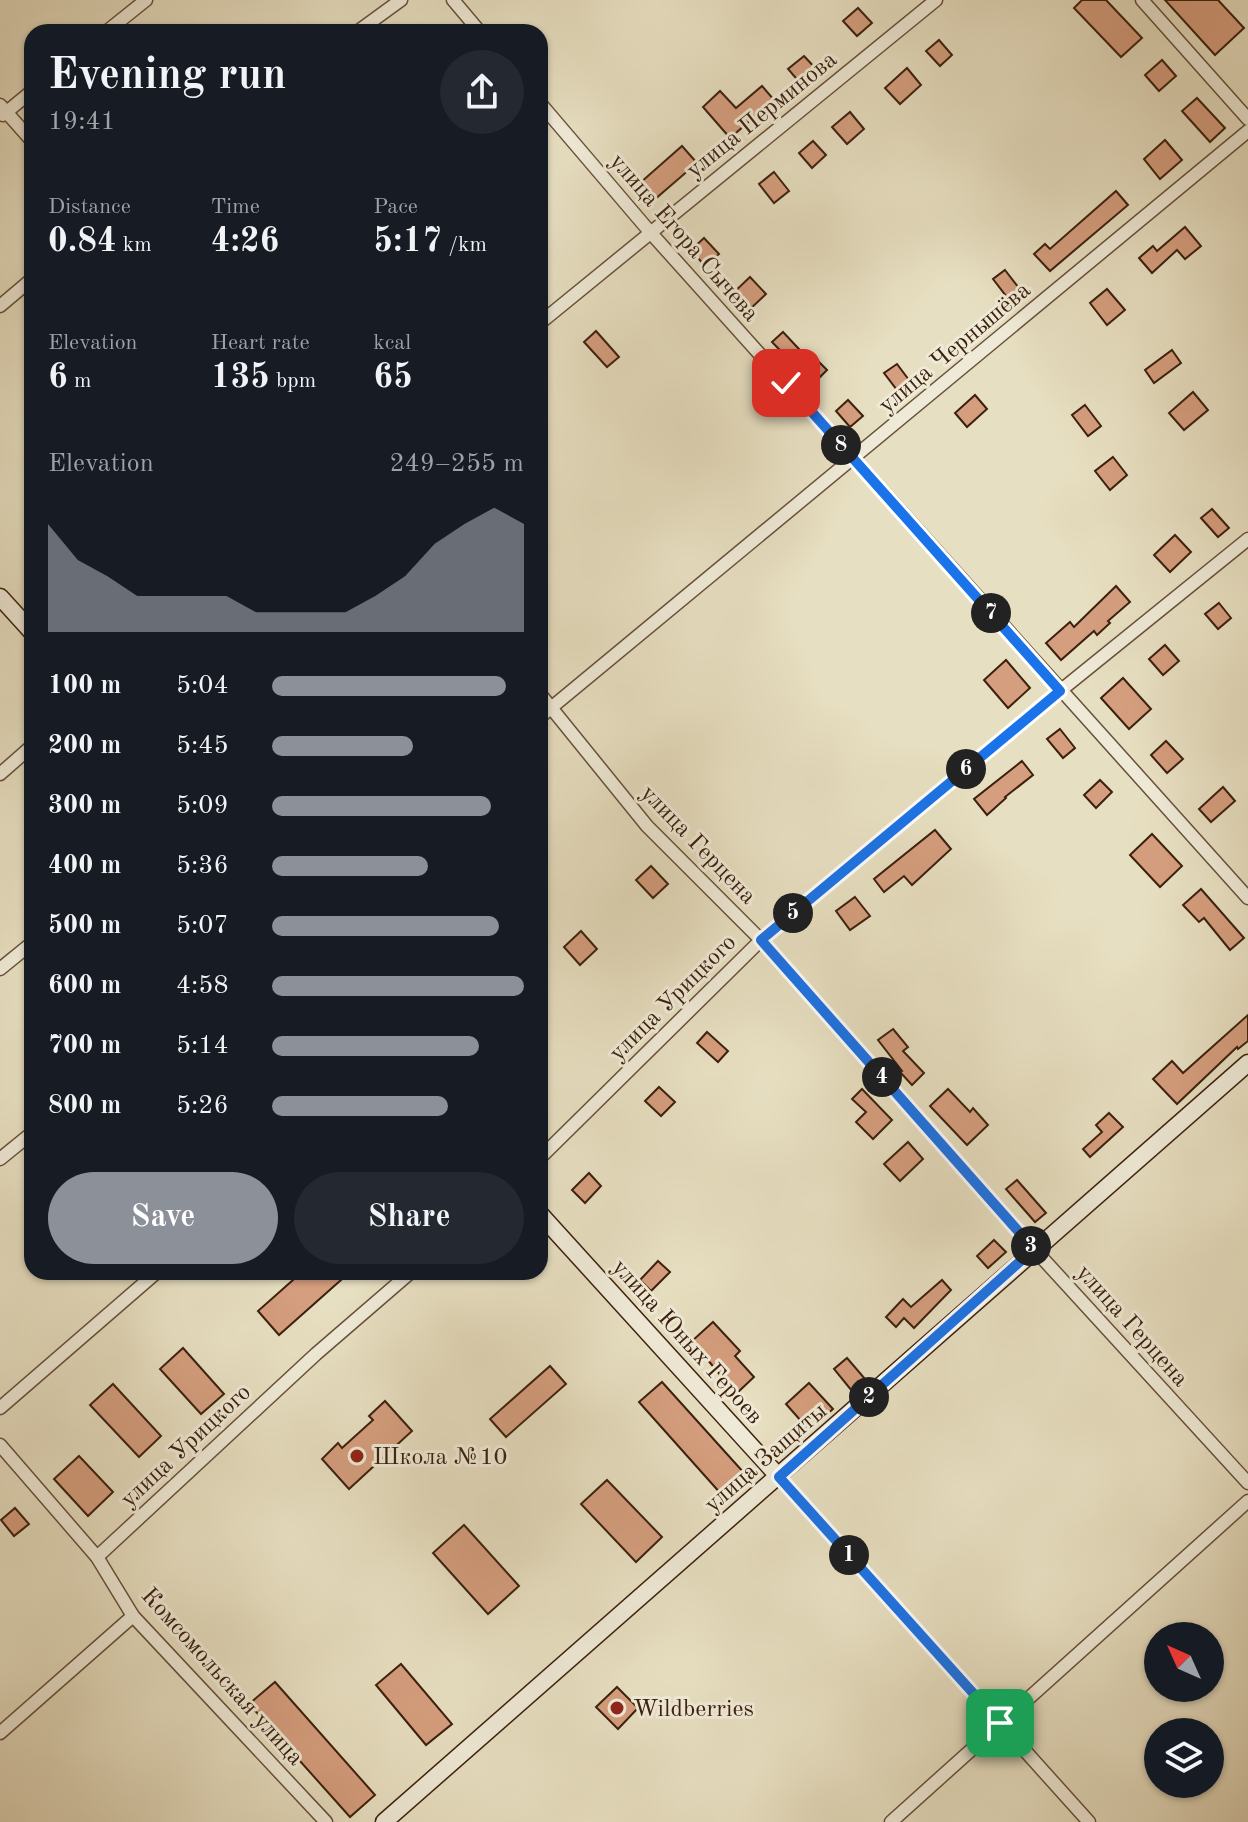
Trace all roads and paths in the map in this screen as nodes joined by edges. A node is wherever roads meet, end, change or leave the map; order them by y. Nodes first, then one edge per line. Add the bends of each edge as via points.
1 (146, 0) edge
2 (401, 0) edge
3 (453, 0) edge
4 (936, 0) edge
5 (1142, 0) edge
6 (116, 24) edge
7 (368, 24) edge
8 (473, 24) edge
9 (24, 96) edge
10 (2, 111) edge
11 (548, 112) edge
12 (1248, 119) edge
13 (1248, 131) edge
14 (24, 133) edge
15 (650, 232) junction
16 (24, 286) edge
17 (0, 306) edge
18 (548, 316) edge
19 (854, 459) junction
20 (1248, 539) edge
21 (0, 597) edge
22 (24, 623) edge
23 (1060, 691) junction
24 (548, 703) edge
25 (552, 707) junction
26 (548, 710) edge
27 (24, 753) edge
28 (0, 774) edge
29 (1248, 898) edge
30 (761, 940) junction
31 (24, 950) edge
32 (0, 969) edge
33 (1248, 1063) edge
34 (24, 1140) edge
35 (548, 1150) edge
36 (0, 1159) edge
37 (548, 1223) edge
38 (1034, 1249) junction
39 (148, 1280) edge
40 (402, 1280) edge
41 (0, 1408) edge
42 (0, 1445) edge
43 (779, 1477) junction
44 (1248, 1483) edge
45 (1248, 1501) edge
46 (97, 1557) junction
47 (133, 1616) junction
48 (1000, 1723) junction
49 (0, 1733) edge
50 (326, 1822) edge
51 (384, 1822) edge
52 (891, 1822) edge
53 (1089, 1822) edge

1 - 6 street
2 - 7 street
3 - 8 street
4 - 15 street, улица Перминова
5 - 12 street
9 - 10 street
10 - 14 street
11 - 15 street, улица Егора Сычева
13 - 19 street, улица Чернышёва
15 - 18 street, улица Перминова
15 - 19 street, улица Егора Сычева
16 - 17 street
19 - 23 street, улица Егора Сычева
19 - 25 street, улица Чернышёва
20 - 23 street, улица Урицкого
21 - 22 street
23 - 29 street, улица Егора Сычева
23 - 30 street, улица Урицкого
24 - 25 street, улица Герцена
25 - 26 street, улица Чернышёва
25 - 30 street, улица Герцена via 647,826
27 - 28 street
30 - 35 street, улица Урицкого
30 - 38 street, улица Герцена
31 - 32 street
33 - 38 street, улица Защиты
34 - 36 street
37 - 43 street, улица Юных Героев
38 - 43 street, улица Защиты
38 - 44 street, улица Герцена
39 - 41 street
40 - 46 street, улица Урицкого
42 - 46 street, Комсомольская улица
43 - 48 street, улица Юных Героев
43 - 51 street, улица Защиты
45 - 48 street
46 - 47 street, Комсомольская улица
47 - 49 street
47 - 50 street, Комсомольская улица
48 - 52 street
48 - 53 street, улица Юных Героев

